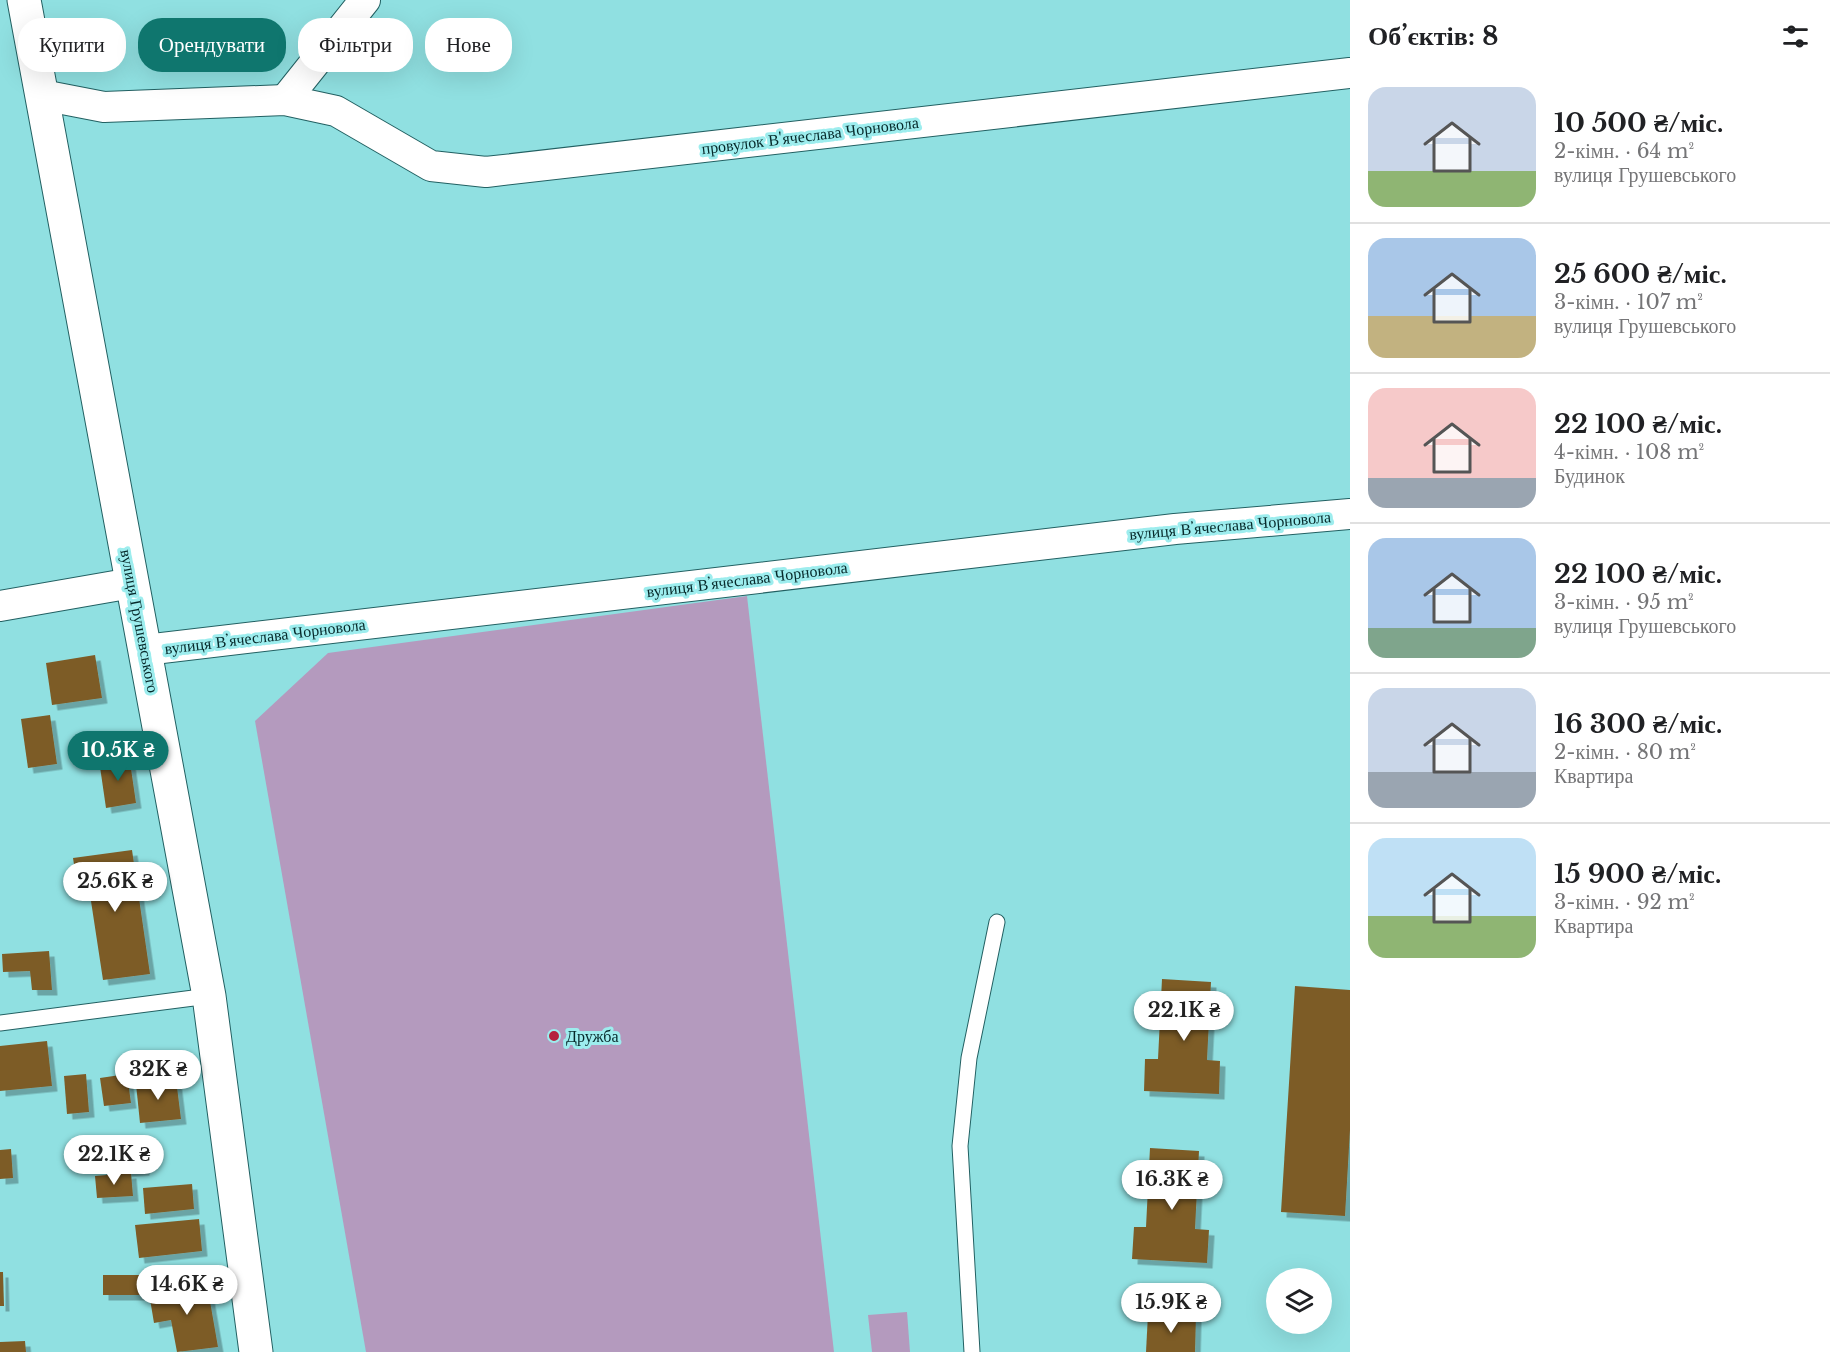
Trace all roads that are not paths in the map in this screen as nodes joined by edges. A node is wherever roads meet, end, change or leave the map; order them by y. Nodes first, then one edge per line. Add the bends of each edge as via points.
1 (24, 0) edge
2 (364, 0) edge
3 (1350, 73) edge
4 (42, 95) junction
5 (285, 100) junction
6 (1350, 514) edge
7 (132, 583) junction
8 (0, 606) edge
9 (146, 650) junction
10 (997, 922) dead end
11 (208, 996) junction
12 (0, 1023) edge
13 (256, 1352) edge
14 (972, 1352) edge

1 - 4 street, вулиця Грушевського
2 - 5 street
3 - 5 street, провулок В'ячеслава Чорновола via 486,172 431,166 336,111
4 - 5 street, провулок В'ячеслава Чорновола via 104,106
4 - 7 street, вулиця Грушевського
6 - 9 street, вулиця Вʼячеслава Чорновола via 1175,529
7 - 8 street
7 - 9 street, вулиця Грушевського
9 - 11 street, вулиця Грушевського
10 - 14 lane via 969,1058 960,1146
11 - 12 lane
11 - 13 street, вулиця Грушевського

